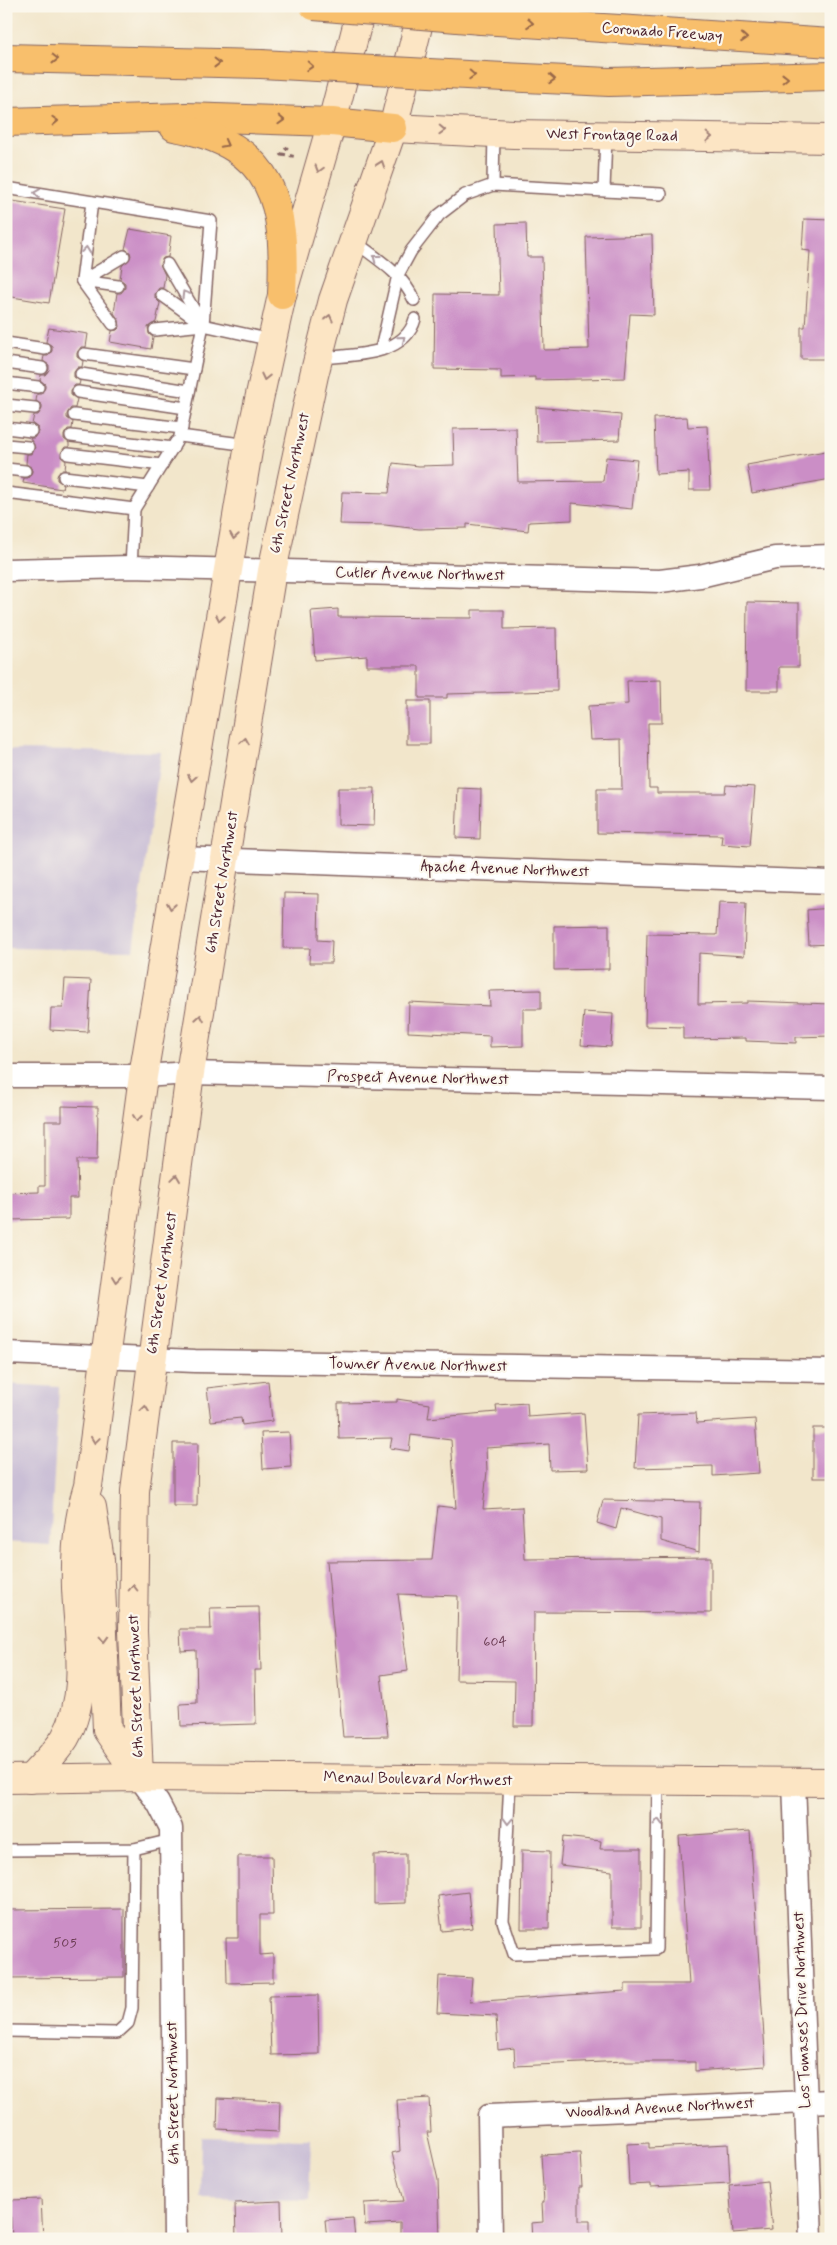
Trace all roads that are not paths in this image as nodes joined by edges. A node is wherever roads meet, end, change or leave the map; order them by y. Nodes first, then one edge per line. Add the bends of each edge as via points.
1 (314, 6) edge
2 (362, 6) edge
3 (423, 6) edge
4 (831, 43) edge
5 (6, 58) edge
6 (831, 76) edge
7 (128, 119) junction
8 (6, 122) edge
9 (332, 122) junction
10 (393, 128) junction
11 (494, 132) junction
12 (606, 135) junction
13 (831, 139) edge
14 (492, 185) junction
15 (6, 188) edge
16 (604, 190) junction
17 (661, 194) dead end
18 (92, 202) junction
19 (354, 241) junction
20 (124, 256) dead end
21 (167, 264) dead end
22 (398, 275) junction
23 (82, 281) junction
24 (118, 286) dead end
25 (162, 295) dead end
26 (282, 295) junction
27 (414, 300) dead end
28 (415, 319) dead end
29 (113, 324) dead end
30 (203, 325) junction
31 (155, 330) dead end
32 (274, 340) junction
33 (6, 343) edge
34 (45, 349) dead end
35 (381, 350) junction
36 (84, 354) dead end
37 (319, 358) junction
38 (6, 362) edge
39 (42, 368) dead end
40 (194, 369) junction
41 (81, 374) dead end
42 (6, 382) edge
43 (38, 387) dead end
44 (189, 391) junction
45 (78, 392) dead end
46 (6, 405) edge
47 (35, 408) dead end
48 (186, 408) junction
49 (74, 414) dead end
50 (6, 428) edge
51 (31, 431) dead end
52 (181, 432) junction
53 (71, 436) dead end
54 (6, 445) edge
55 (249, 445) junction
56 (28, 447) dead end
57 (173, 448) junction
58 (68, 454) dead end
59 (162, 465) junction
60 (6, 468) edge
61 (25, 471) dead end
62 (64, 477) dead end
63 (148, 487) junction
64 (6, 493) edge
65 (134, 509) junction
66 (831, 556) edge
67 (131, 567) junction
68 (6, 570) edge
69 (229, 570) junction
70 (272, 571) junction
71 (178, 858) junction
72 (227, 859) junction
73 (831, 882) edge
74 (190, 1073) junction
75 (6, 1076) edge
76 (142, 1076) junction
77 (831, 1088) edge
78 (6, 1353) edge
79 (106, 1356) junction
80 (152, 1358) junction
81 (831, 1370) edge
82 (88, 1486) junction
83 (139, 1777) junction
84 (18, 1779) edge
85 (510, 1780) junction
86 (658, 1782) junction
87 (794, 1782) junction
88 (831, 1782) edge
89 (171, 1840) junction
90 (134, 1849) junction
91 (6, 1850) edge
92 (6, 2031) edge
93 (805, 2101) junction
94 (831, 2101) edge
95 (175, 2239) edge
96 (491, 2239) edge
97 (811, 2239) edge

1 -> 4 highway, Coronado Freeway, bridge
2 - 9 main road, 6th Street Northwest
3 - 10 main road, 6th Street Northwest
5 -> 6 highway, bridge via 261,64 609,82
8 -> 7 highway
7 -> 9 highway via 186,117
7 -> 26 highway via 195,131 228,144 256,167 268,182 278,207 284,258
9 - 10 highway
9 -> 26 main road, 6th Street Northwest
10 -> 11 main road, West Frontage Road
19 -> 10 main road, 6th Street Northwest
11 - 12 main road, West Frontage Road
11 - 14 lane
12 -> 13 main road, West Frontage Road
12 - 16 lane
14 - 16 lane
14 - 22 lane via 465,195 439,215 411,251
18 -> 15 lane
16 - 17 lane
23 -> 18 lane
18 - 30 lane via 211,221
22 -> 19 lane
37 -> 19 main road, 6th Street Northwest via 333,300
20 - 23 lane
30 -> 21 lane
22 - 27 lane
22 - 35 lane
23 - 24 lane
23 - 29 lane
25 - 30 lane
26 - 32 main road, 6th Street Northwest
35 -> 28 lane via 405,338
30 - 31 lane
30 - 32 lane
30 - 40 lane
32 -> 55 main road, 6th Street Northwest
33 - 34 lane
35 - 37 lane
36 - 40 lane
37 - 70 main road, 6th Street Northwest
38 - 39 lane
40 - 44 lane
41 - 44 lane
42 - 43 lane
44 - 48 lane
45 - 48 lane
46 - 47 lane
48 - 52 lane
49 - 52 lane
50 - 51 lane
52 - 55 lane
52 - 57 lane
53 - 57 lane
54 - 56 lane
55 -> 69 main road, 6th Street Northwest
57 - 59 lane
58 - 59 lane
59 - 63 lane
60 - 61 lane
62 - 63 lane
63 - 65 lane
64 - 65 lane
65 - 67 lane
66 - 70 street, Cutler Avenue Northwest via 775,558 700,576 660,581
67 - 68 street, Cutler Avenue Northwest
67 - 69 street, Cutler Avenue Northwest
69 - 70 street, Cutler Avenue Northwest
69 -> 71 main road, 6th Street Northwest
72 -> 70 main road, 6th Street Northwest
71 - 72 street, Apache Avenue Northwest
71 -> 76 main road, 6th Street Northwest
72 - 73 street, Apache Avenue Northwest
74 -> 72 main road, 6th Street Northwest
74 - 76 street, Prospect Avenue Northwest
74 - 77 street, Prospect Avenue Northwest
80 -> 74 main road, 6th Street Northwest
75 - 76 street, Prospect Avenue Northwest
76 -> 79 main road, 6th Street Northwest
78 - 79 street, Towner Avenue Northwest
79 - 80 street, Towner Avenue Northwest
79 -> 82 main road, 6th Street Northwest
80 - 81 street, Towner Avenue Northwest
83 -> 80 main road, 6th Street Northwest via 133,1556 135,1492
82 -> 83 main road, 6th Street Northwest via 100,1560 107,1730
82 - 84 main road, 6th Street Northwest via 80,1511 76,1585 80,1653 77,1708 64,1739
83 - 84 main road, Menaul Boulevard Northwest
83 - 85 main road, Menaul Boulevard Northwest
83 - 89 street, 6th Street Northwest via 171,1828
85 - 86 main road, Menaul Boulevard Northwest
85 -> 86 lane via 503,1920 514,1954 656,1949
86 - 87 main road, Menaul Boulevard Northwest
87 - 88 main road, Menaul Boulevard Northwest
87 - 93 street, Los Tomases Drive Northwest
89 - 90 lane
89 - 95 street, 6th Street Northwest
90 - 91 lane
90 - 92 lane via 132,2008 128,2023 117,2033
93 - 94 street, Woodland Avenue Northwest
93 - 96 street, Woodland Avenue Northwest via 489,2116
93 - 97 street, Los Tomases Drive Northwest

